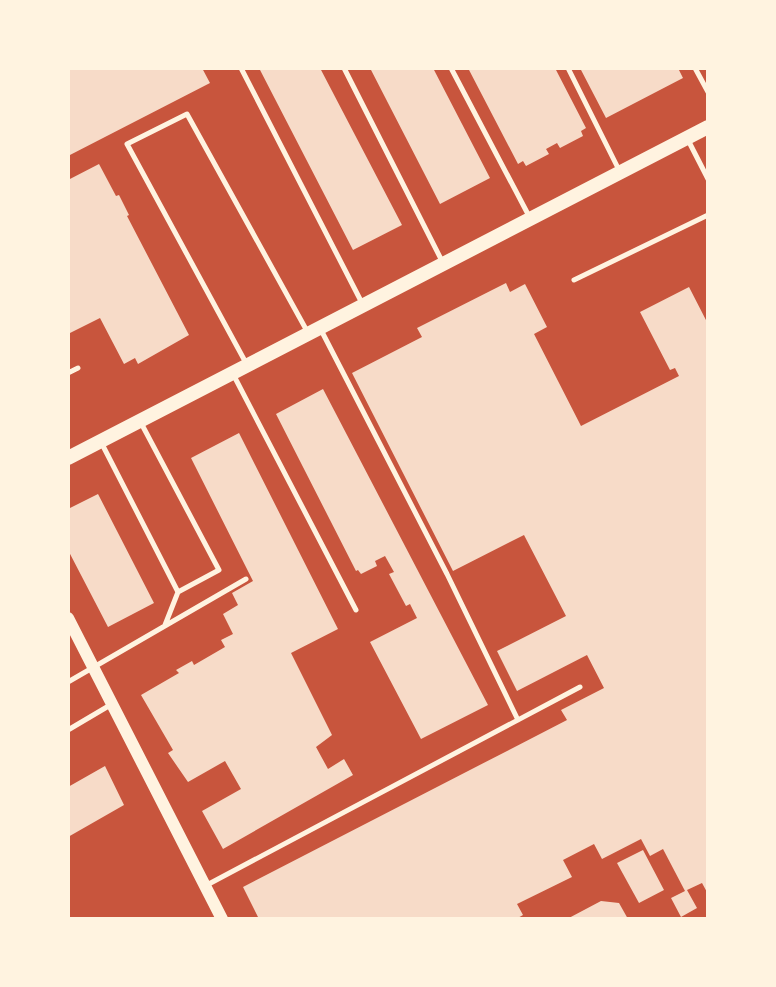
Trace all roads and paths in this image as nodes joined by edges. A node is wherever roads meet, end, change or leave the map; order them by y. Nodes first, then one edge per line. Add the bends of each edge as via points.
1 (241, 68) edge
2 (344, 68) edge
3 (451, 68) edge
4 (568, 68) edge
5 (695, 68) edge
6 (708, 92) edge
7 (708, 127) edge
8 (687, 138) junction
9 (620, 172) junction
10 (708, 179) edge
11 (708, 215) edge
12 (530, 218) junction
13 (443, 263) junction
14 (574, 280) dead end
15 (363, 305) junction
16 (314, 331) junction
17 (248, 366) junction
18 (78, 368) dead end
19 (68, 373) edge
20 (233, 374) junction
21 (140, 420) junction
22 (101, 441) junction
23 (68, 458) edge
24 (246, 579) dead end
25 (178, 592) junction
26 (356, 610) dead end
27 (68, 618) edge
28 (165, 626) junction
29 (94, 668) junction
30 (68, 682) edge
31 (580, 687) dead end
32 (112, 704) junction
33 (518, 720) junction
34 (68, 730) edge
35 (205, 886) junction
36 (222, 919) edge

1 - 15 lane
2 - 13 lane
3 - 12 lane
4 - 9 lane
5 - 6 lane
7 - 8 main road
8 - 9 main road
8 - 10 lane
9 - 12 main road
11 - 14 lane
12 - 13 main road
13 - 15 main road
15 - 16 main road
16 - 17 main road
16 - 17 lane via 187,114 127,144
16 - 33 lane via 451,583
17 - 20 main road
18 - 19 lane
20 - 21 main road
20 - 26 lane
21 - 22 main road
21 - 25 lane via 219,570
22 - 23 main road
22 - 25 lane
24 - 28 lane
25 - 28 lane
27 - 29 street
28 - 29 lane
29 - 30 lane
29 - 32 street
31 - 33 lane
32 - 34 lane
32 - 35 street
33 - 35 lane
35 - 36 street

